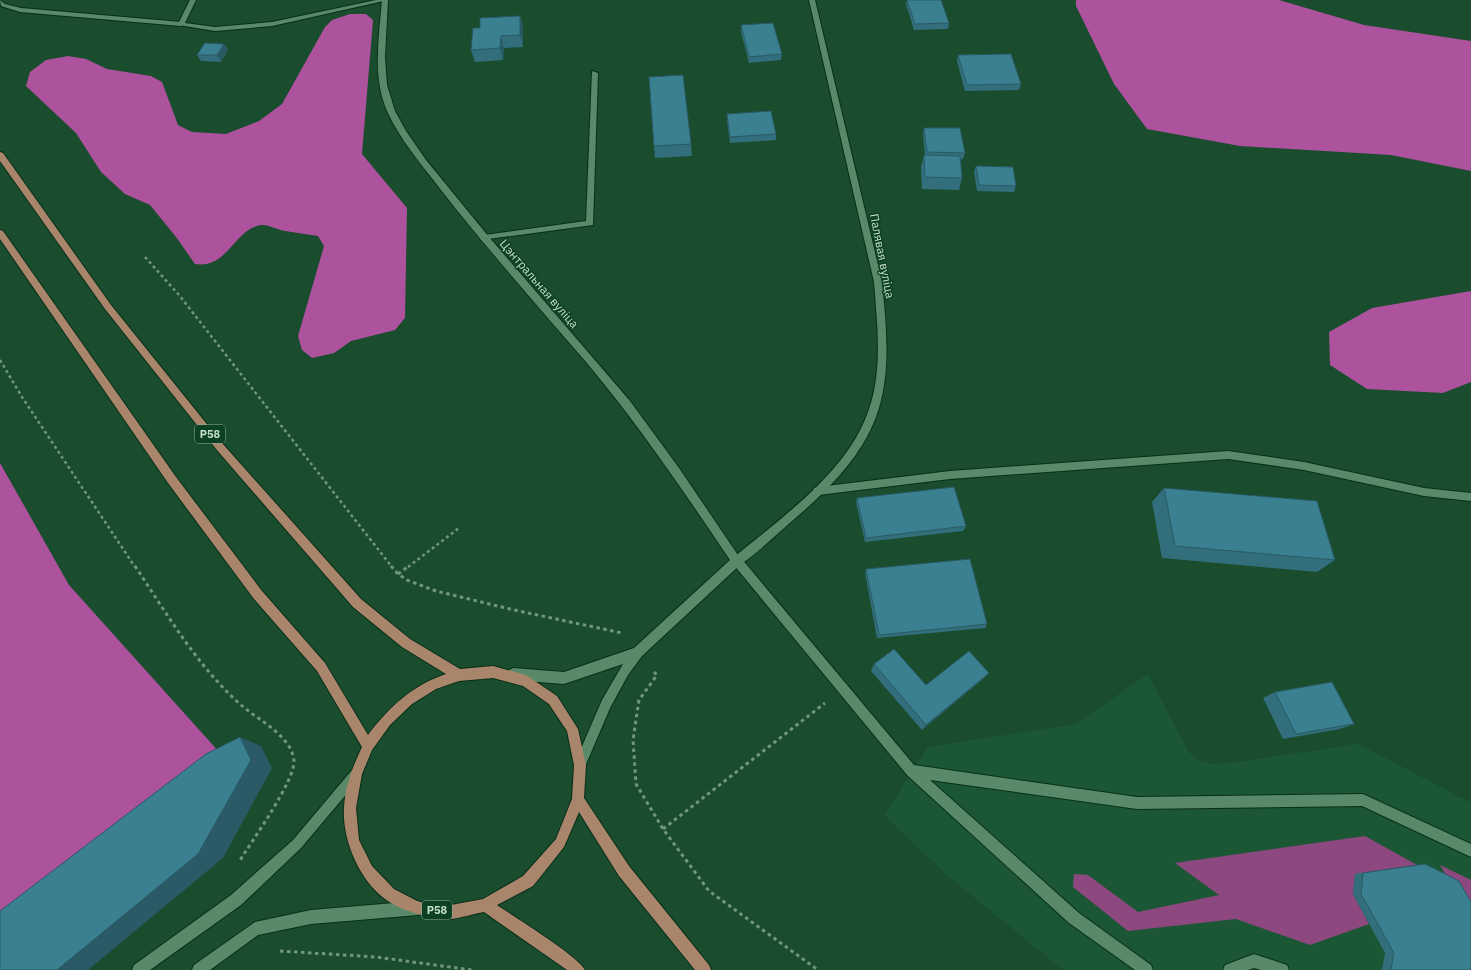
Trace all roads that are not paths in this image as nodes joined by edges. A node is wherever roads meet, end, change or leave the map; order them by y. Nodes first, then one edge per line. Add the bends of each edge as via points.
1 (193, 0) edge
2 (385, 0) edge
3 (812, 0) edge
4 (0, 2) edge
5 (181, 24) junction
6 (594, 74) dead end
7 (0, 155) edge
8 (0, 233) edge
9 (484, 238) junction
10 (818, 491) junction
11 (1471, 497) edge
12 (737, 561) junction
13 (638, 652) junction
14 (493, 672) junction
15 (459, 675) junction
16 (368, 746) junction
17 (580, 765) junction
18 (911, 771) junction
19 (356, 774) junction
20 (578, 799) junction
21 (1471, 851) edge
22 (485, 905) junction
23 (418, 908) junction
24 (139, 970) edge
25 (199, 970) edge
26 (578, 970) edge
27 (704, 970) edge
28 (1146, 970) edge
29 (1230, 970) edge
30 (1282, 970) edge

1 - 5 street
2 - 5 street via 272,24 215,29
2 - 9 street, Цэнтральная вуліца via 381,68 390,111 403,134
3 - 10 street, Палявая вуліца via 878,282 882,317 882,353 874,410 862,437 844,464
4 - 5 street via 20,10
6 - 9 street via 590,223
7 - 15 main road, Р58 via 108,307 219,446 357,603 406,643
8 - 16 main road via 172,480 258,595 321,667
9 - 12 street, Цэнтральная вуліца via 611,385
10 - 11 street via 950,475 1228,455 1304,466 1424,492
10 - 12 street, Палявая вуліца
12 - 13 street, Палявая вуліца
12 - 18 street, Цэнтральная вуліца
13 - 14 street via 605,666 564,678
13 - 17 street via 606,704
14 - 15 main road, Р58
14 - 17 main road, Р58 via 526,681 554,700 572,729
15 - 16 main road, Р58 via 433,684 408,700 386,721
16 - 19 main road, Р58
17 - 20 main road, Р58
18 - 21 street via 1137,803 1364,800
18 - 28 street, Цэнтральная вуліца via 1074,918
19 - 23 main road, Р58 via 350,808 353,841 367,871 388,894
19 - 24 street via 297,844 236,900
20 - 22 main road, Р58 via 560,843 528,881
20 - 27 main road via 624,871
22 - 23 main road, Р58 via 451,912
22 - 26 main road
23 - 25 street via 311,917 255,929
29 - 30 street via 1254,961

